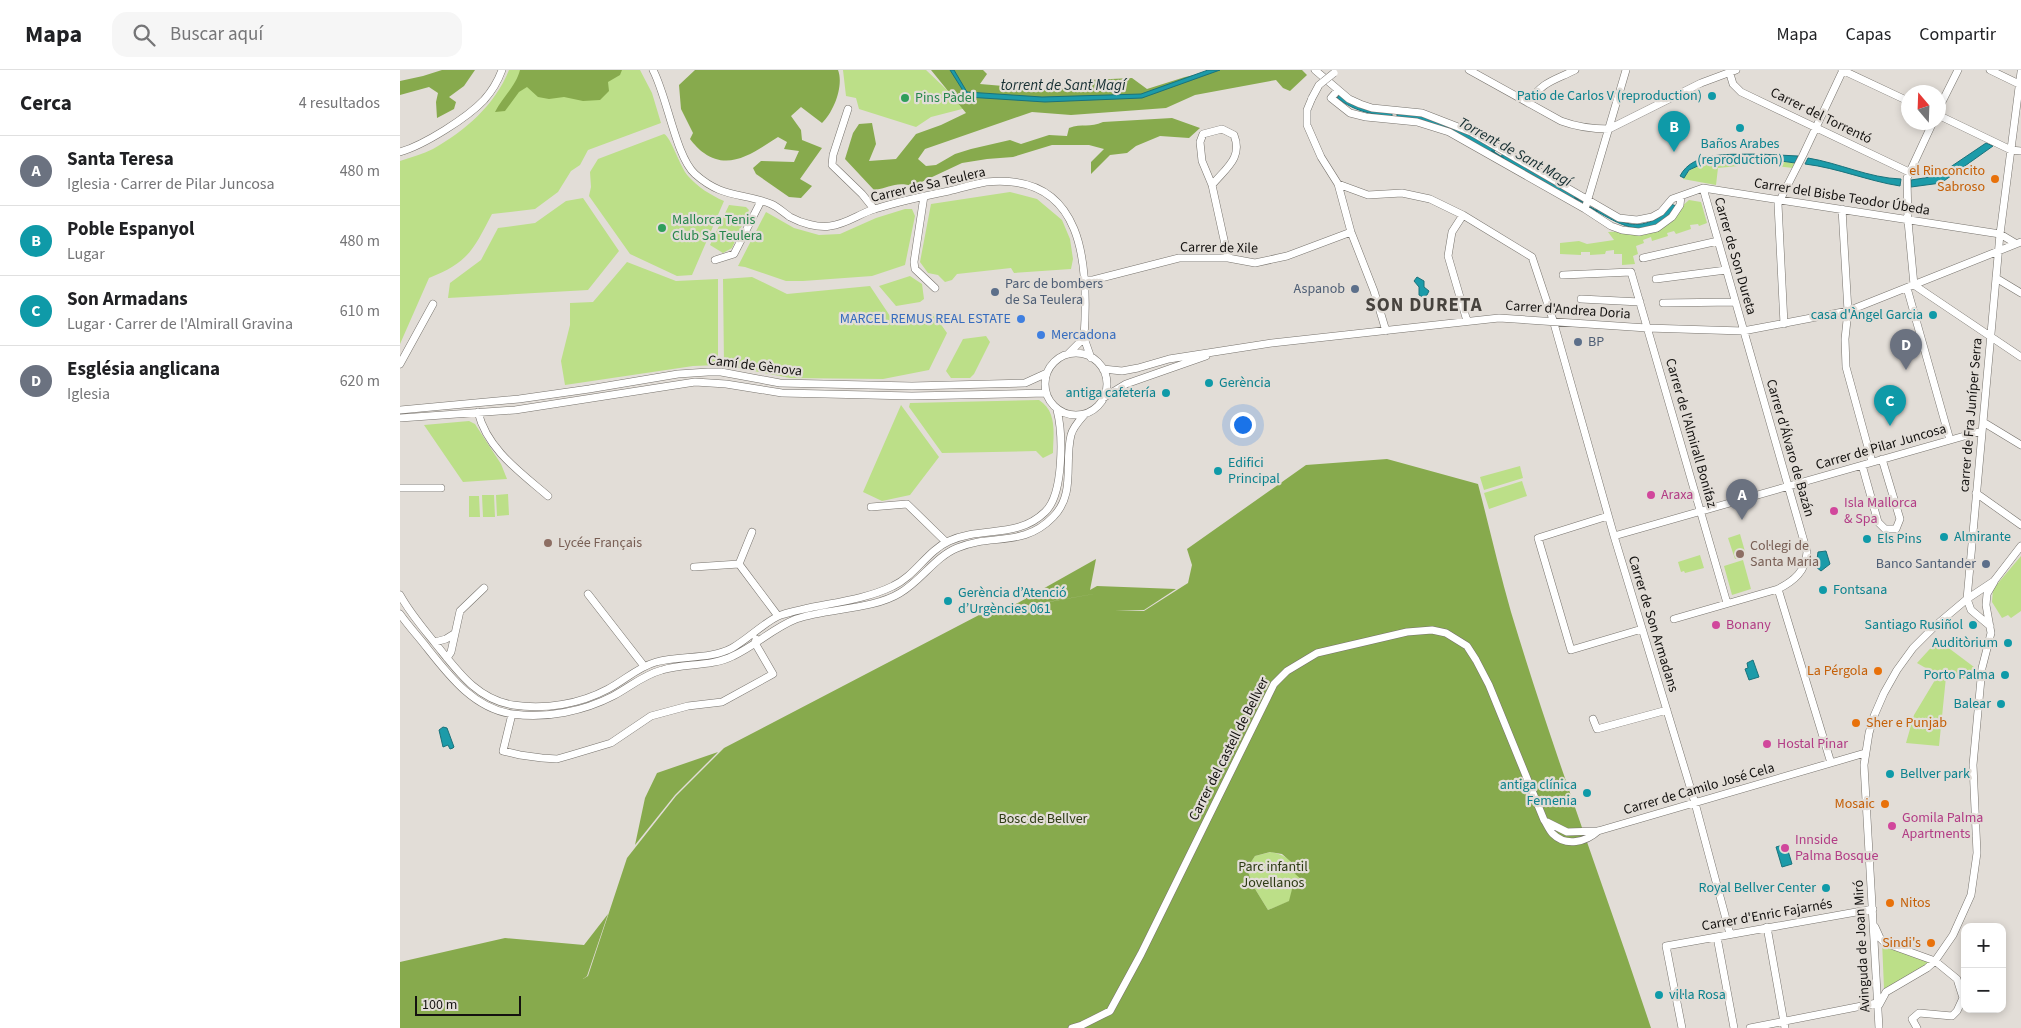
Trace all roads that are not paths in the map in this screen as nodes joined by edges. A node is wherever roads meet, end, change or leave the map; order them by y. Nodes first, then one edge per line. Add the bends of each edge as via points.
1 (502, 70) edge
2 (653, 70) edge
3 (1315, 70) edge
4 (1469, 70) edge
5 (1575, 70) edge
6 (1626, 70) edge
7 (1842, 70) edge
8 (1958, 70) edge
9 (1990, 70) edge
10 (1337, 71) edge
11 (1733, 72) edge
12 (2021, 72) edge
13 (2020, 85) edge
14 (1338, 90) junction
15 (1946, 94) edge
16 (1901, 98) edge
17 (1528, 103) junction
18 (848, 109) dead end
19 (1946, 118) edge
20 (1816, 128) junction
21 (1609, 129) junction
22 (1929, 130) edge
23 (2011, 150) junction
24 (2021, 151) edge
25 (400, 152) edge
26 (1498, 154) junction
27 (1908, 175) junction
28 (1338, 184) junction
29 (1212, 185) junction
30 (1703, 188) junction
31 (924, 196) junction
32 (1680, 196) junction
33 (1782, 199) junction
34 (761, 201) junction
35 (1586, 204) junction
36 (874, 209) junction
37 (1842, 209) junction
38 (1463, 215) junction
39 (1908, 221) junction
40 (1351, 232) junction
41 (2000, 234) junction
42 (1718, 241) junction
43 (2018, 242) edge
44 (1999, 249) junction
45 (1228, 258) junction
46 (1644, 258) dead end
47 (715, 260) dead end
48 (1726, 270) junction
49 (1563, 275) dead end
50 (1996, 278) junction
51 (1656, 279) dead end
52 (1084, 280) junction
53 (1910, 286) junction
54 (936, 288) dead end
55 (2021, 294) edge
56 (1581, 298) dead end
57 (1640, 302) junction
58 (1735, 302) junction
59 (1663, 303) dead end
60 (433, 304) dead end
61 (1848, 311) junction
62 (1553, 320) junction
63 (1467, 321) junction
64 (1784, 324) junction
65 (1647, 328) junction
66 (1386, 331) junction
67 (1743, 331) junction
68 (1991, 336) junction
69 (1084, 338) junction
70 (1228, 350) junction
71 (1068, 354) junction
72 (2021, 356) edge
73 (1091, 358) junction
74 (400, 364) edge
75 (1103, 369) junction
76 (1047, 373) junction
77 (1046, 393) junction
78 (1103, 398) junction
79 (400, 410) edge
80 (1057, 410) junction
81 (478, 412) junction
82 (1084, 414) junction
83 (400, 418) edge
84 (1983, 422) junction
85 (1982, 431) junction
86 (1950, 440) junction
87 (2021, 446) edge
88 (1882, 459) junction
89 (1872, 462) junction
90 (1862, 465) junction
91 (1788, 486) junction
92 (400, 488) edge
93 (441, 488) dead end
94 (1976, 493) junction
95 (548, 496) dead end
96 (871, 506) dead end
97 (1701, 511) junction
98 (1608, 516) junction
99 (2021, 525) edge
100 (752, 532) dead end
101 (1614, 536) junction
102 (980, 541) junction
103 (946, 542) junction
104 (2021, 546) edge
105 (739, 564) junction
106 (694, 567) dead end
107 (925, 572) junction
108 (1994, 581) junction
109 (484, 588) dead end
110 (1778, 589) junction
111 (588, 594) dead end
112 (400, 595) edge
113 (1967, 599) junction
114 (1727, 603) junction
115 (400, 614) edge
116 (778, 616) junction
117 (810, 616) junction
118 (1674, 619) dead end
119 (1990, 626) junction
120 (410, 627) junction
121 (1642, 629) junction
122 (454, 634) junction
123 (435, 642) junction
124 (755, 643) junction
125 (447, 658) junction
126 (678, 665) junction
127 (644, 666) junction
128 (468, 694) junction
129 (612, 696) junction
130 (1666, 710) junction
131 (512, 714) junction
132 (1593, 719) dead end
133 (1865, 752) junction
134 (1831, 763) junction
135 (1695, 803) junction
136 (1544, 820) joint
137 (1873, 909) junction
138 (1875, 925) junction
139 (1767, 927) junction
140 (1730, 934) junction
141 (1717, 937) junction
142 (1935, 960) junction
143 (1877, 1006) junction
144 (1784, 1025) edge
145 (1072, 1028) edge
146 (1682, 1028) edge
147 (1734, 1028) edge
148 (1750, 1028) edge
149 (1880, 1028) edge
150 (1920, 1028) edge

1 - 25 street via 496,85 474,109 429,139
2 - 34 street, Carrer de Sa Teulera via 685,159 694,173 730,195
3 - 14 street
4 - 17 street
5 - 17 street via 1547,82
6 - 21 street
7 - 16 street
7 - 20 street
8 - 15 street
9 - 13 street
10 - 28 street, bridge via 1320,85 1312,98 1307,110 1307,126
11 - 20 street, Carrer del Torrentó via 1733,84 1741,92
11 - 21 street via 1701,83
12 - 13 street, carrer de Fra Juníper Serra
13 - 23 street, carrer de Fra Juníper Serra
14 - 26 street via 1349,99 1372,108 1431,116 1472,132
14 - 26 street via 1331,98 1350,113 1416,122 1449,132
17 - 21 street via 1578,127
18 - 36 street via 832,165
19 - 23 street
20 - 27 street, Carrer del Torrentó
20 - 33 street
21 - 35 street
22 - 27 street
23 - 24 street
23 - 41 street, carrer de Fra Juníper Serra
26 - 35 street
26 - 35 street
27 - 39 street
28 - 38 street, Carrer de Son Armadans via 1368,194 1402,193 1430,199
28 - 40 street
29 - 29 street via 1237,155 1234,135 1222,129 1203,134 1200,142 1202,161
29 - 45 street
30 - 32 street, Carrer del Bisbe Teodor Úbeda
30 - 33 street, Carrer del Bisbe Teodor Úbeda
30 - 42 street, Carrer de Son Dureta
31 - 36 street, Carrer de Sa Teulera
31 - 52 street, Carrer de Sa Teulera via 986,182 1032,187 1052,198 1073,224 1081,246
31 - 54 street via 914,262 915,269
32 - 35 street via 1672,199 1662,212 1627,220
32 - 35 street via 1680,206 1672,217 1657,228 1639,232 1611,226
33 - 37 street, Carrer del Bisbe Teodor Úbeda
33 - 64 street via 1778,204
34 - 36 street, Carrer de Sa Teulera via 814,226 828,227 844,224
34 - 47 street via 734,254
37 - 39 street, Carrer del Bisbe Teodor Úbeda
37 - 61 street
38 - 62 street, Carrer de Son Armadans via 1532,257
38 - 63 street via 1452,232 1448,256
39 - 41 street, Carrer del Bisbe Teodor Úbeda
39 - 53 street
40 - 45 street, Carrer de Xile via 1287,256 1254,262
40 - 66 street
41 - 43 street
41 - 44 street, carrer de Fra Juníper Serra
42 - 46 street
42 - 48 street, Carrer de Son Dureta
43 - 44 street, Carrer d'Andrea Doria
44 - 50 street, carrer de Fra Juníper Serra
44 - 53 street, Carrer d'Andrea Doria
45 - 52 street, Carrer de Xile via 1179,258
48 - 51 street
48 - 58 street, Carrer de Son Dureta
49 - 57 street, Carrer de l'Almirall Bonifaz via 1631,272
50 - 55 street
50 - 68 street, carrer de Fra Juníper Serra
52 - 69 street, Carrer de Sa Teulera
53 - 61 street, Carrer d'Andrea Doria
53 - 68 street
53 - 86 street
56 - 57 street
57 - 65 street, Carrer de l'Almirall Bonifaz
58 - 59 street
58 - 67 street, Carrer de Son Dureta
60 - 74 street
61 - 64 street, Carrer d'Andrea Doria
61 - 89 street via 1846,367
62 - 63 street, Carrer d'Andrea Doria via 1500,318
62 - 65 street, Carrer d'Andrea Doria
62 - 98 street, Carrer de Son Armadans
63 - 66 street, Carrer d'Andrea Doria
64 - 67 street, Carrer d'Andrea Doria
65 - 67 street, Carrer d'Andrea Doria
65 - 97 street, Carrer de l'Almirall Bonifaz
66 - 70 street, Carrer d'Andrea Doria
67 - 91 street, Carrer d'Álvaro de Bazán
68 - 72 street
68 - 84 street, carrer de Fra Juníper Serra
69 - 71 street
69 - 73 street, Carrer de Sa Teulera
70 - 75 street, Carrer d'Andrea Doria via 1169,359 1130,370
70 - 78 street via 1126,384
71 - 73 street
71 - 76 street via 1052,364
73 - 75 street
75 - 78 street via 1106,389
76 - 77 street
76 - 79 street, Camí de Gènova via 1024,383 912,386 780,384 708,372 519,399
77 - 80 street
77 - 81 street, Camí de Gènova via 912,396 782,393 695,382 515,410
78 - 82 street via 1096,408
80 - 82 street via 1066,414
80 - 103 street via 1059,481 1055,497 1046,511 1032,523 1016,530 970,533
81 - 83 street, Camí de Gènova
81 - 95 street via 495,446
82 - 102 street via 1070,436 1069,481 1056,513 1037,530 1019,538
84 - 85 street, carrer de Fra Juníper Serra
84 - 87 street
85 - 86 street, Carrer de Pilar Juncosa
85 - 94 street, carrer de Fra Juníper Serra
86 - 88 street, Carrer de Pilar Juncosa
88 - 89 street, Carrer de Pilar Juncosa
88 - 90 street via 1900,519 1896,529 1885,529 1878,522
89 - 90 street, Carrer de Pilar Juncosa
90 - 91 street, Carrer de Pilar Juncosa
91 - 97 street, Carrer de Pilar Juncosa
91 - 110 street, Carrer d'Álvaro de Bazán via 1806,561 1791,583
92 - 93 street
94 - 99 street
94 - 113 street, carrer de Fra Juníper Serra
96 - 103 street via 907,504
97 - 101 street, Carrer de Pilar Juncosa
97 - 114 street, Carrer de l'Almirall Bonifaz
98 - 101 street, Carrer de Son Armadans
98 - 121 street via 1538,538 1571,650
100 - 105 street
101 - 121 street, Carrer de Son Armadans
102 - 103 street via 974,538 959,543
102 - 107 street via 951,550
103 - 107 street via 942,552 925,567
103 - 116 street via 895,585 870,596
104 - 108 street
105 - 106 street
105 - 116 street
107 - 117 street via 900,593 873,603
108 - 113 street, Avinguda de Joan Miró
108 - 119 street via 1987,594 1986,605
109 - 122 street via 460,611
110 - 114 street, Carrer d'Álvaro de Bazán
110 - 134 street
111 - 127 street
112 - 123 street
113 - 119 street via 1971,610
113 - 133 street, Avinguda de Joan Miró via 1913,648 1897,670 1878,704
114 - 118 street, Carrer d'Álvaro de Bazán
115 - 120 street
116 - 117 street via 789,618 802,613
116 - 124 street via 772,627 756,638
116 - 127 street via 730,649
117 - 124 street via 783,625
119 - 142 street via 1982,668 1973,765 1977,853 1974,882 1966,910
120 - 125 street via 420,632 438,654
120 - 128 street
121 - 130 street, Carrer de Son Armadans
122 - 123 street
122 - 125 street
123 - 125 street
124 - 126 street via 733,657
124 - 131 street via 773,674 722,702 688,706 650,716 611,742 571,755 542,758 503,751
125 - 127 street via 461,676 485,695 501,702 535,708 585,700
125 - 128 street
126 - 127 street
126 - 129 street via 648,674
127 - 129 street via 636,677 618,688
128 - 131 street
129 - 131 street via 562,713
130 - 132 street via 1597,729
130 - 135 street, Carrer de Son Armadans
133 - 134 street, Carrer de Camilo José Cela
133 - 137 street, Avinguda de Joan Miró
134 - 135 street, Carrer de Camilo José Cela
135 - 136 street, Carrer de Camilo José Cela via 1598,831 1567,832
135 - 140 street, Carrer de Son Armadans
136 - 145 street, Carrer del castell de Bellver via 1488,685 1467,646 1446,633 1432,630 1407,632 1317,653 1287,671 1274,684 1110,1011
137 - 138 street, Avinguda de Joan Miró
137 - 139 street, Carrer d'Enric Fajarnés
138 - 142 street via 1884,943
138 - 143 street, Avinguda de Joan Miró
139 - 140 street, Carrer d'Enric Fajarnés
139 - 144 street
140 - 141 street, Carrer d'Enric Fajarnés
141 - 146 street, Carrer d'Enric Fajarnés via 1666,946
141 - 147 street
142 - 143 street via 1886,992
142 - 150 street via 1957,979 1964,998 1952,1016 1919,1013 1912,1019
143 - 144 street
143 - 149 street, Avinguda de Joan Miró
144 - 148 street

